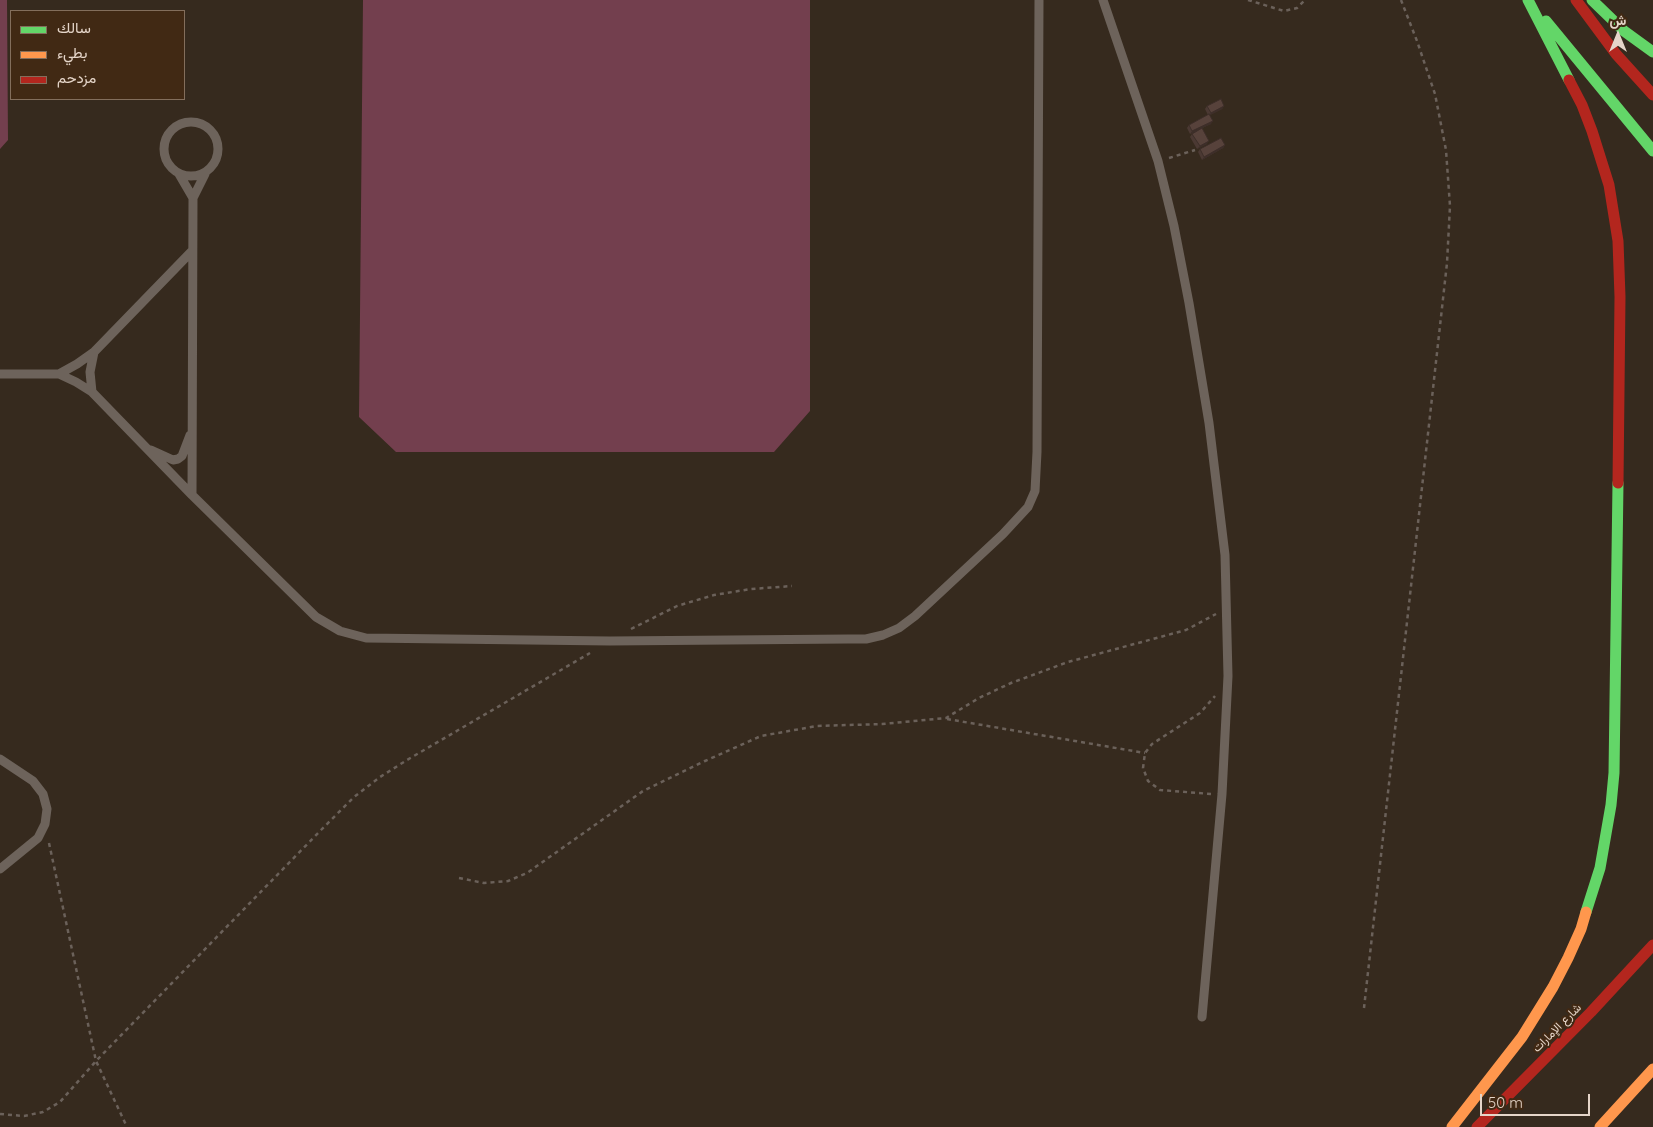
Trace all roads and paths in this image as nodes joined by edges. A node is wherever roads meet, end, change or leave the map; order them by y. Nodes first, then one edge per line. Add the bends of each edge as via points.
1 (1039, 0) edge
2 (1104, 0) edge
3 (1248, 0) edge
4 (1305, 0) edge
5 (1401, 0) edge
6 (1528, 0) edge
7 (1576, 0) edge
8 (1592, 0) edge
9 (1653, 52) edge
10 (1653, 95) edge
11 (1195, 150) dead end
12 (1653, 151) edge
13 (1158, 161) junction
14 (178, 174) junction
15 (204, 174) junction
16 (193, 198) junction
17 (192, 252) junction
18 (94, 352) junction
19 (0, 374) edge
20 (58, 374) junction
21 (92, 392) junction
22 (193, 424) junction
23 (144, 446) junction
24 (192, 494) junction
25 (792, 586) dead end
26 (1227, 606) junction
27 (610, 641) junction
28 (1228, 676) junction
29 (946, 718) junction
30 (1145, 753) junction
31 (0, 759) edge
32 (1222, 794) junction
33 (45, 824) junction
34 (0, 869) edge
35 (459, 878) dead end
36 (1653, 945) edge
37 (1364, 1008) dead end
38 (1202, 1017) dead end
39 (96, 1060) junction
40 (1653, 1069) edge
41 (0, 1114) edge
42 (128, 1127) edge
43 (1452, 1127) edge
44 (1477, 1127) edge
45 (1600, 1127) edge

1 - 27 lane via 1037,474 1028,506 915,616 883,635 866,639
2 - 13 lane
3 - 4 path via 1284,11 1297,8
5 - 37 path via 1435,94 1446,150 1450,206 1447,263
6 - 12 main road
6 - 43 main road via 1592,131 1609,185 1618,241 1614,773 1600,868 1568,958 1522,1037
7 - 10 main road via 1616,54
8 - 9 main road via 1624,31
11 - 13 path
13 - 26 lane via 1174,226 1210,424 1225,555
14 - 15 lane via 191,177
14 - 15 lane via 166,161 166,136 179,125 195,122 210,130 218,144 216,161
14 - 16 lane
15 - 16 lane
16 - 17 lane
17 - 18 lane
17 - 22 lane
18 - 20 lane
18 - 21 lane via 90,372
19 - 20 lane
20 - 21 lane
21 - 23 lane
22 - 23 lane via 178,459 173,460
22 - 24 lane
23 - 24 lane
24 - 27 lane via 316,617 340,631 366,638 393,640
25 - 27 path via 714,595 677,606
26 - 28 lane
26 - 29 path via 1186,630 1068,662 1011,683
27 - 39 path via 407,760 354,798
28 - 30 path via 1207,707 1152,744
28 - 32 lane
29 - 30 path
29 - 35 path via 817,726 761,736 643,791 527,873 508,881 484,883
30 - 32 path via 1143,768 1148,781 1160,790
31 - 33 lane via 33,781 42,794
32 - 38 lane
33 - 34 lane via 38,838
33 - 39 path
36 - 44 main road, شارع الإمارات
39 - 41 path via 60,1102 43,1112 24,1116
39 - 42 path
40 - 45 main road

